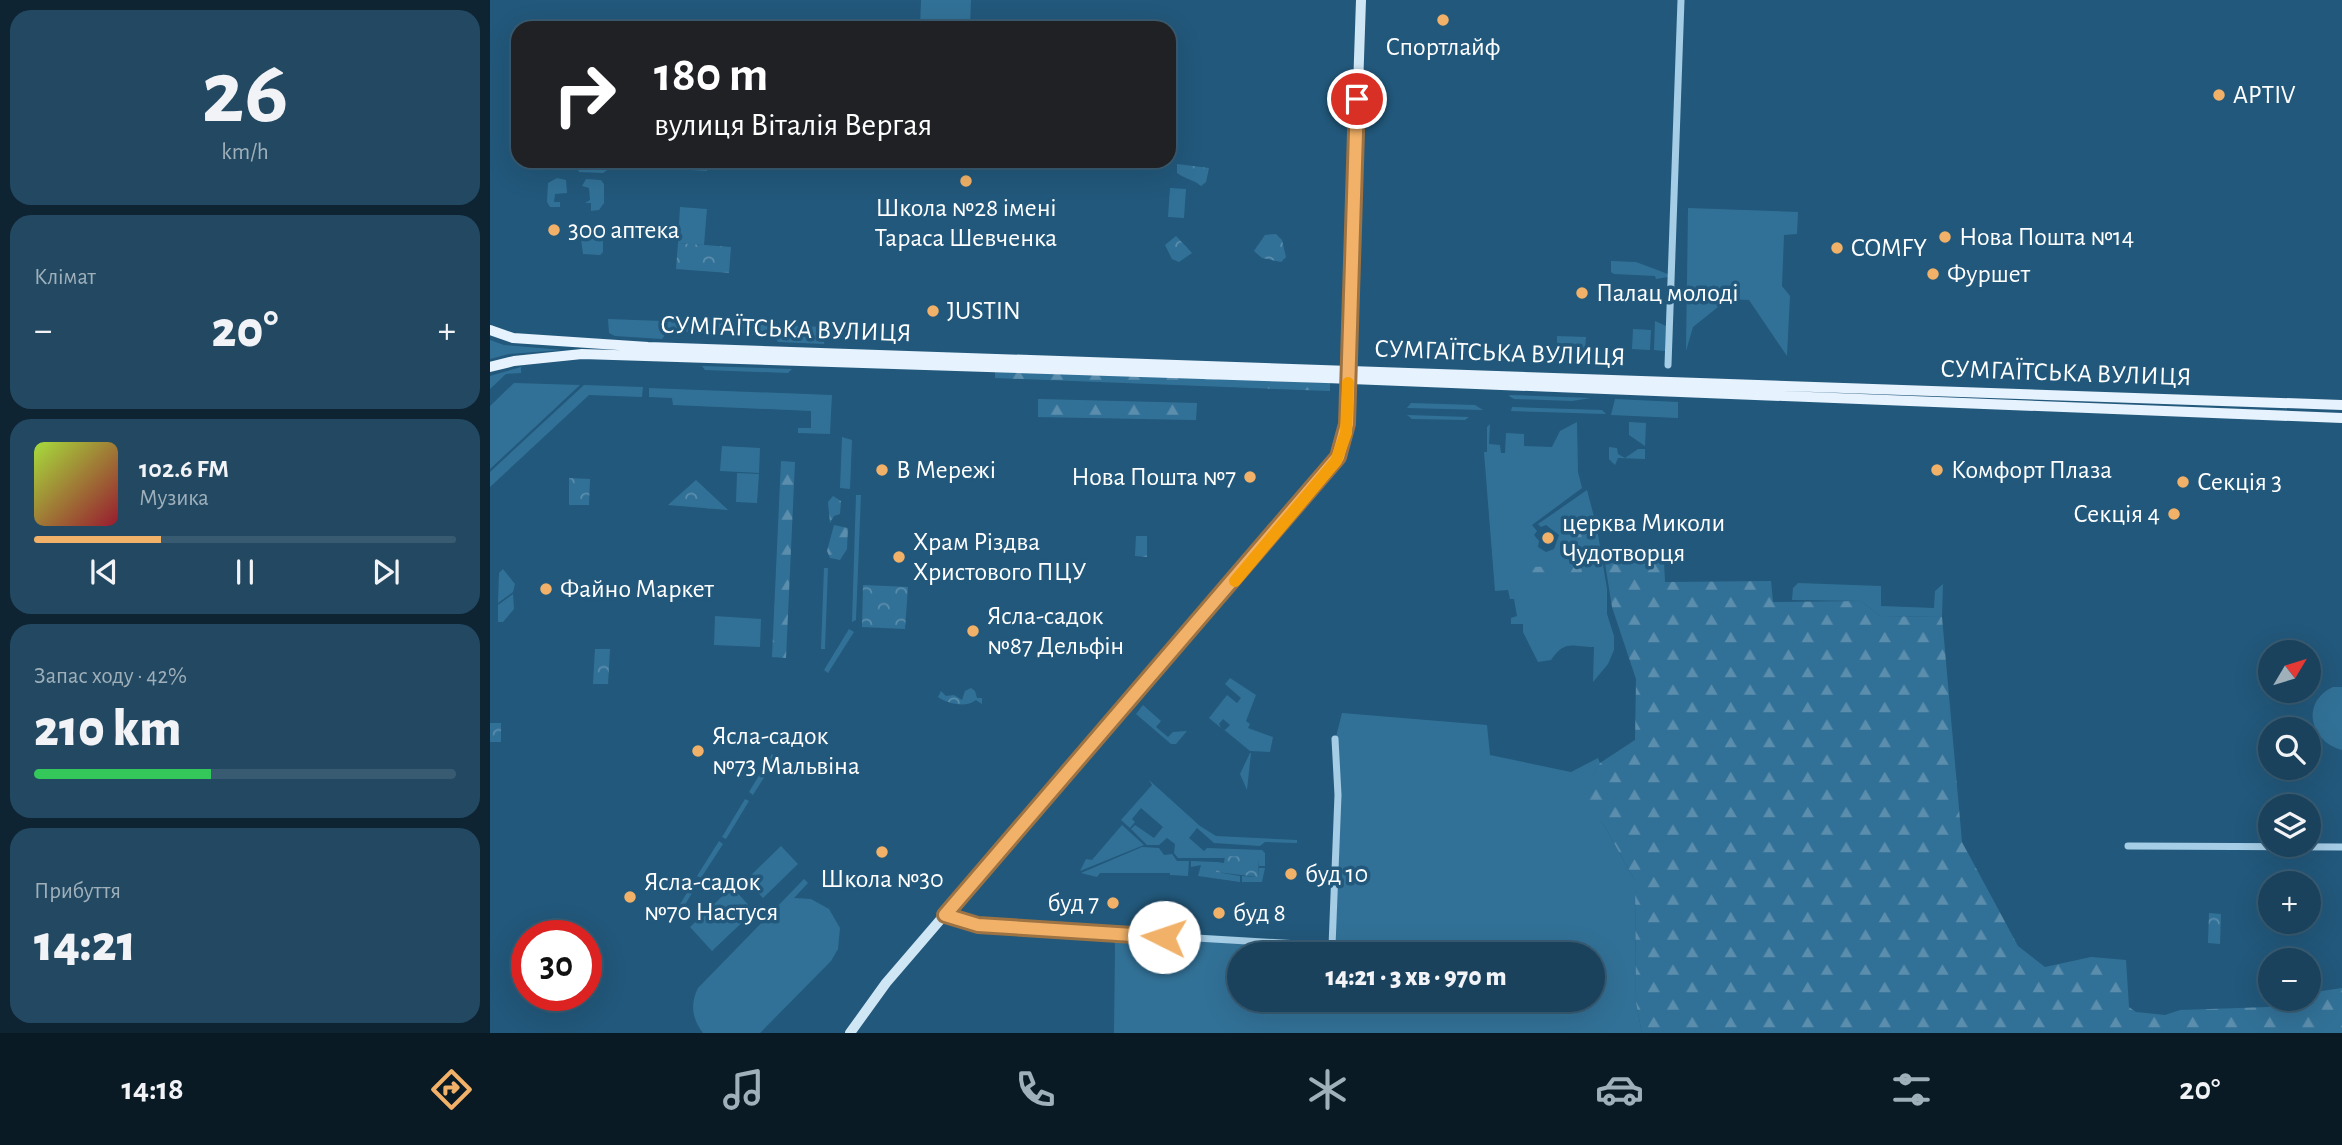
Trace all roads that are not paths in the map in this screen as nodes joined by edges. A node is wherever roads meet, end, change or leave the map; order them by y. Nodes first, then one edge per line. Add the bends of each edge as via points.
1 (1361, 0) edge
2 (1681, 0) edge
3 (490, 330) edge
4 (1668, 365) dead end
5 (490, 367) edge
6 (1349, 375) junction
7 (2137, 404) junction
8 (2342, 405) edge
9 (2342, 418) edge
10 (1335, 739) dead end
11 (2128, 846) dead end
12 (2342, 847) edge
13 (945, 915) junction
14 (850, 1033) edge

1 - 6 street
2 - 4 street
3 - 6 main road, СУМГАЇТСЬКА ВУЛИЦЯ via 513,338 648,347
5 - 6 main road, СУМГАЇТСЬКА ВУЛИЦЯ via 582,354
6 - 7 main road, СУМГАЇТСЬКА ВУЛИЦЯ
6 - 13 street via 1345,439 1334,466
7 - 8 main road, СУМГАЇТСЬКА ВУЛИЦЯ
7 - 9 main road, СУМГАЇТСЬКА ВУЛИЦЯ
10 - 13 street via 1338,795 1332,946 978,925
11 - 12 street
13 - 14 street

